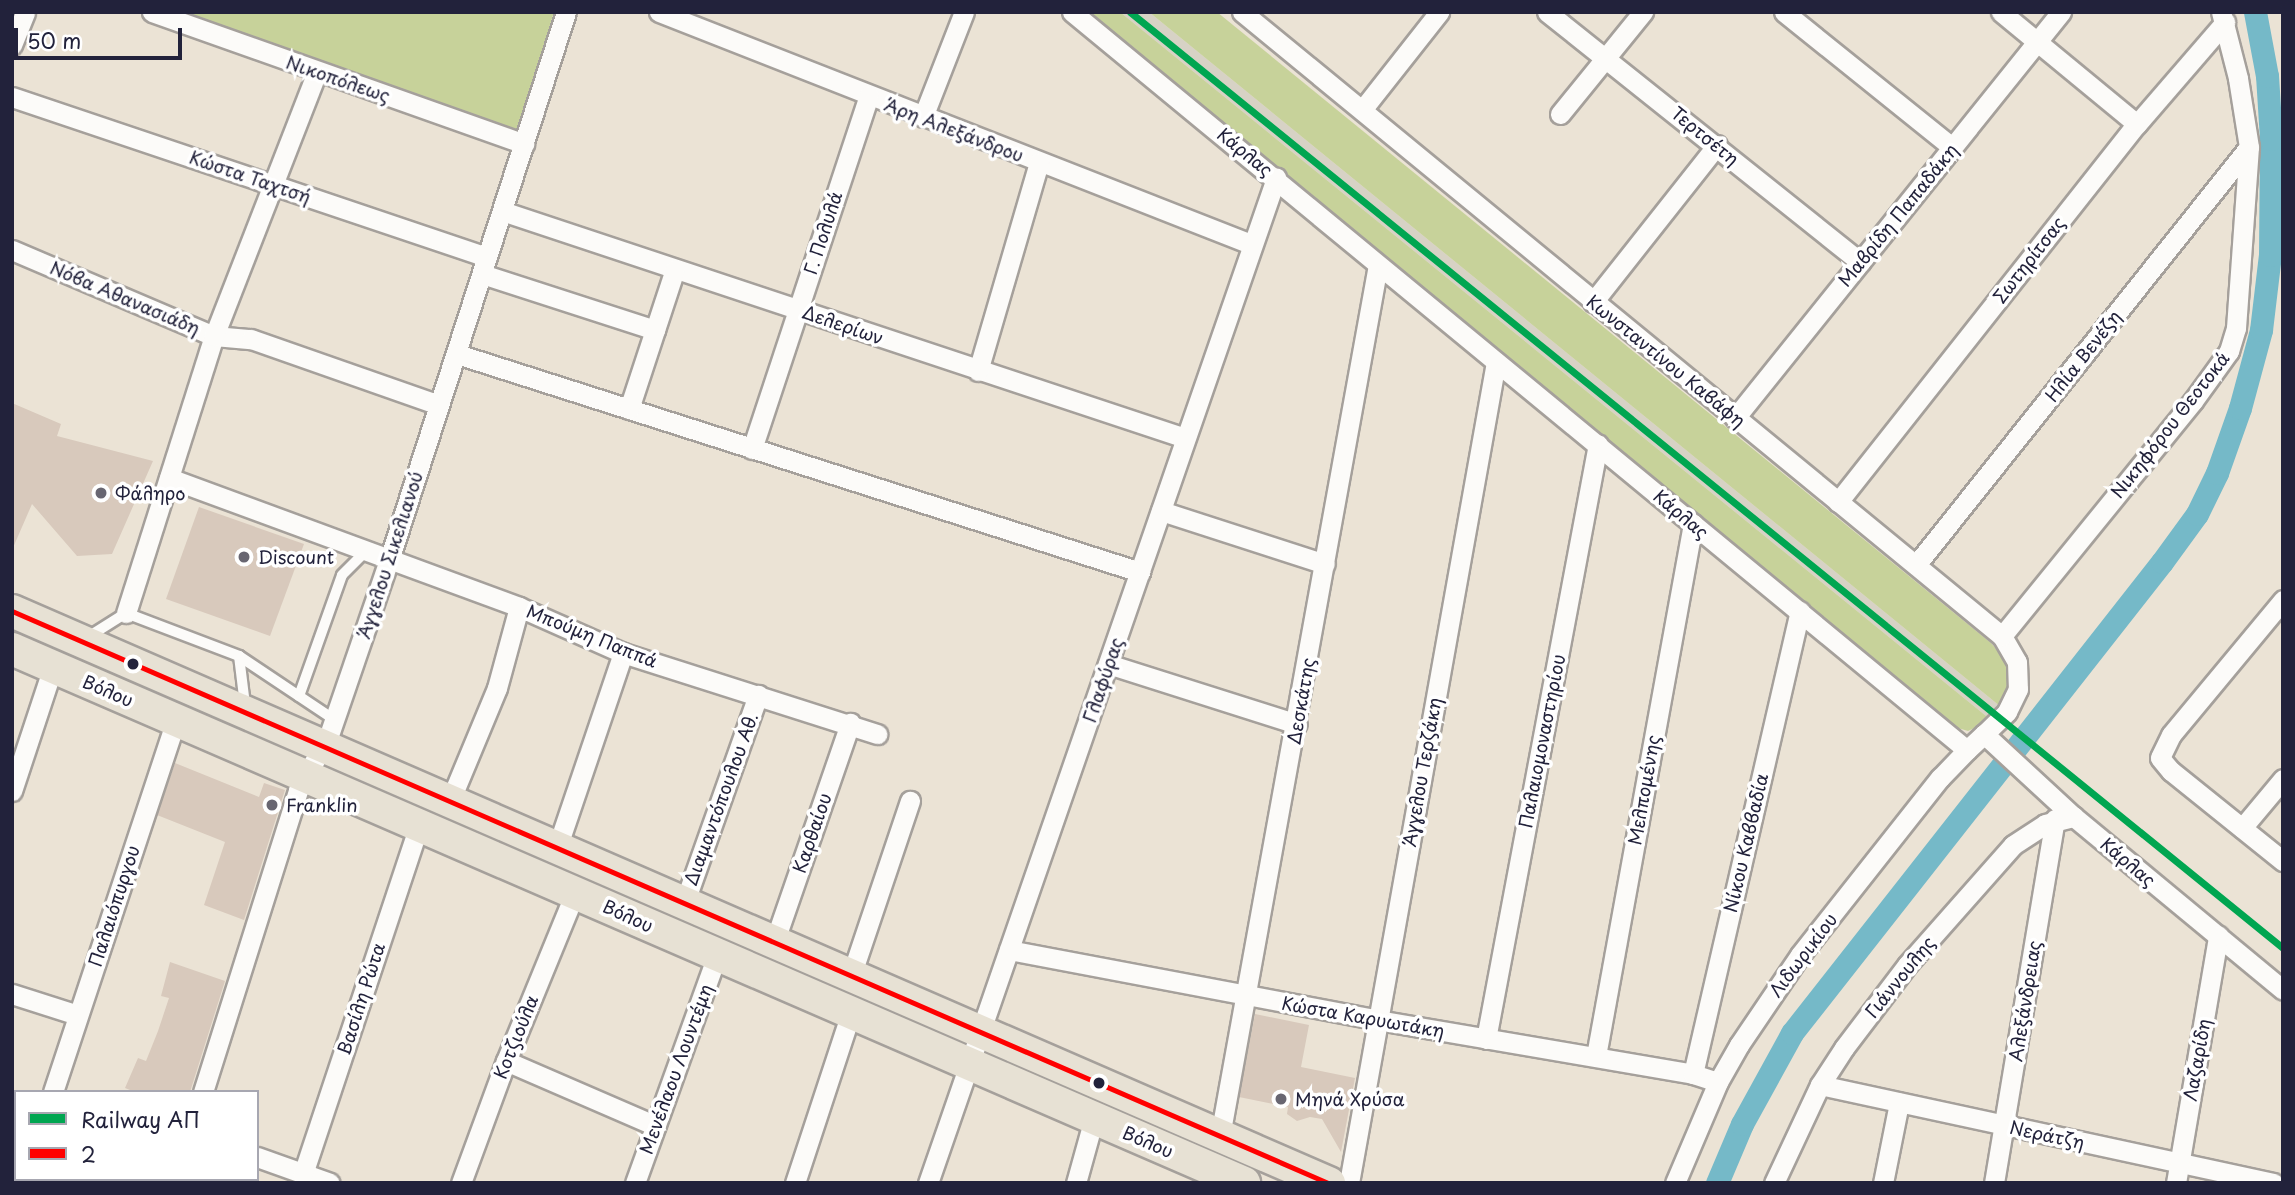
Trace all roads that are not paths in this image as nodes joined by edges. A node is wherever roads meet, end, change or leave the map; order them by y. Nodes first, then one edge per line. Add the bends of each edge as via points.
1 (24, 12) edge
2 (152, 12) edge
3 (566, 12) edge
4 (659, 12) edge
5 (964, 12) edge
6 (1072, 12) edge
7 (1242, 12) edge
8 (1439, 12) edge
9 (1547, 12) edge
10 (1643, 12) edge
11 (1784, 12) edge
12 (2001, 12) edge
13 (2061, 12) edge
14 (174, 16) edge
15 (2223, 17) edge
16 (2037, 42) junction
17 (12, 45) edge
18 (1606, 58) junction
19 (317, 72) junction
20 (869, 96) junction
21 (12, 97) edge
22 (1362, 110) junction
23 (1560, 114) dead end
24 (923, 117) junction
25 (2137, 124) junction
26 (524, 144) junction
27 (1717, 145) junction
28 (2249, 146) junction
29 (1952, 147) junction
30 (1039, 163) junction
31 (1276, 178) junction
32 (273, 184) junction
33 (502, 211) junction
34 (1251, 244) junction
35 (12, 250) edge
36 (1860, 262) junction
37 (485, 265) junction
38 (1378, 265) junction
39 (675, 269) junction
40 (1593, 302) junction
41 (798, 310) junction
42 (655, 330) junction
43 (214, 336) junction
44 (457, 354) junction
45 (1496, 362) junction
46 (978, 371) junction
47 (439, 405) junction
48 (629, 409) junction
49 (1735, 418) junction
50 (1185, 438) junction
51 (1598, 444) junction
52 (751, 449) junction
53 (169, 478) junction
54 (1838, 502) junction
55 (1161, 511) junction
56 (1692, 524) junction
57 (366, 551) junction
58 (389, 560) junction
59 (1325, 564) junction
60 (1916, 565) junction
61 (1140, 572) junction
62 (2283, 600) edge
63 (519, 607) junction
64 (12, 611) edge
65 (1800, 611) junction
66 (126, 613) junction
67 (2002, 636) junction
68 (81, 642) junction
69 (12, 649) edge
70 (623, 653) junction
71 (239, 656) junction
72 (1108, 664) junction
73 (53, 667) junction
74 (758, 695) junction
75 (299, 696) junction
76 (246, 713) junction
77 (176, 720) junction
78 (850, 723) junction
79 (1297, 724) junction
80 (329, 733) junction
81 (877, 734) dead end
82 (1987, 737) junction
83 (1967, 750) junction
84 (307, 776) junction
85 (2283, 779) edge
86 (12, 791) edge
87 (910, 801) dead end
88 (450, 802) junction
89 (2065, 818) junction
90 (419, 825) junction
91 (2242, 828) junction
92 (557, 848) junction
93 (2283, 861) edge
94 (575, 893) junction
95 (684, 904) junction
96 (2218, 936) junction
97 (774, 943) junction
98 (1009, 950) junction
99 (717, 955) junction
100 (851, 976) junction
101 (2283, 990) edge
102 (12, 993) edge
103 (1248, 996) junction
104 (851, 1013) junction
105 (78, 1015) junction
106 (1378, 1020) junction
107 (979, 1032) junction
108 (1486, 1039) junction
109 (1596, 1056) junction
110 (506, 1061) junction
111 (969, 1064) junction
112 (1693, 1074) junction
113 (1718, 1082) junction
114 (1820, 1085) junction
115 (54, 1090) edge
116 (204, 1090) edge
117 (1899, 1103) junction
118 (1094, 1118) junction
119 (656, 1126) junction
120 (2004, 1126) junction
121 (1220, 1136) junction
122 (259, 1158) edge
123 (2177, 1173) edge
124 (303, 1174) junction
125 (1225, 1179) edge
126 (330, 1183) edge
127 (461, 1183) edge
128 (635, 1183) edge
129 (795, 1183) edge
130 (928, 1183) edge
131 (1076, 1183) edge
132 (1329, 1183) edge
133 (1349, 1183) edge
134 (1675, 1183) edge
135 (1774, 1183) edge
136 (1883, 1183) edge
137 (1994, 1183) edge
138 (2273, 1183) edge

1 - 17 street
2 - 14 street, Νικοπόλεως
3 - 26 street, Άγγελου Σικελιανού
4 - 20 street, Άρη Αλεξάνδρου
5 - 24 street
6 - 31 street, Κάρλας
7 - 22 street, Κωνσταντίνου Καβάφη
8 - 22 street
9 - 18 street, Τερτσέτη
10 - 18 street
11 - 29 street
12 - 16 street
13 - 16 street, Μαβρίδη Παπαδάκη
14 - 19 street, Νικοπόλεως
15 - 25 street, Σωτηρίτσας
15 - 28 street, Νικηφόρου Θεοτοκά
16 - 25 street
16 - 29 street, Μαβρίδη Παπαδάκη
18 - 23 street
18 - 27 street, Τερτσέτη
19 - 26 street, Νικοπόλεως
19 - 32 street
20 - 24 street, Άρη Αλεξάνδρου
20 - 41 street, Γ. Πολυλά
21 - 32 street, Κώστα Ταχτσή
22 - 40 street, Κωνσταντίνου Καβάφη
24 - 30 street, Άρη Αλεξάνδρου
25 - 54 street, Σωτηρίτσας
26 - 33 street, Άγγελου Σικελιανού
27 - 36 street, Τερτσέτη
27 - 40 street
28 - 60 street, Ηλία Βενέζη
28 - 67 street, Νικηφόρου Θεοτοκά via 2236,328 2229,351
29 - 36 street, Μαβρίδη Παπαδάκη
30 - 34 street, Άρη Αλεξάνδρου
30 - 46 street
31 - 34 street, Γλαφύρας
31 - 38 street, Κάρλας
32 - 37 street, Κώστα Ταχτσή
32 - 43 street
33 - 37 street, Άγγελου Σικελιανού
33 - 39 street, Δελερίων
34 - 50 street, Γλαφύρας
35 - 43 street, Νόβα Αθανασιάδη
36 - 49 street, Μαβρίδη Παπαδάκη
37 - 42 street, Κώστα Ταχτσή
37 - 44 street, Άγγελου Σικελιανού
38 - 45 street, Κάρλας
38 - 59 street, Δεσκάτης
39 - 41 street, Δελερίων
39 - 42 street
40 - 49 street, Κωνσταντίνου Καβάφη
41 - 46 street, Δελερίων
41 - 52 street, Γ. Πολυλά
42 - 48 street
43 - 47 street, Νόβα Αθανασιάδη via 251,339
43 - 53 street
44 - 47 street, Άγγελου Σικελιανού
44 - 48 street
45 - 51 street, Κάρλας
45 - 106 street, Άγγελου Τερζάκη
46 - 50 street, Δελερίων
47 - 58 street, Άγγελου Σικελιανού
48 - 52 street
49 - 54 street, Κωνσταντίνου Καβάφη
50 - 55 street, Γλαφύρας
51 - 56 street, Κάρλας
51 - 108 street, Παλαιομοναστηρίου
52 - 61 street
53 - 57 street, Μπούμη Παππά
53 - 66 street
54 - 60 street, Κωνσταντίνου Καβάφη
55 - 59 street
55 - 61 street, Γλαφύρας
56 - 65 street, Κάρλας
56 - 109 street, Μελπομένης
57 - 58 street, Μπούμη Παππά
57 - 75 lane via 342,575
58 - 63 street, Μπούμη Παππά
58 - 80 street, Άγγελου Σικελιανού
59 - 79 street, Δεσκάτης
60 - 67 street, Κωνσταντίνου Καβάφη
61 - 72 street, Γλαφύρας
62 - 91 street via 2161,751 2163,763
63 - 70 street, Μπούμη Παππά
63 - 88 street via 497,688
64 - 68 main road, Βόλου
65 - 83 street, Κάρλας
65 - 112 street, Νίκου Καββαδία
66 - 68 lane
66 - 71 lane
67 - 82 street, Κωνσταντίνου Καβάφη via 2017,662 2018,689
68 - 76 main road, Βόλου
69 - 73 main road, Βόλου
70 - 74 street, Μπούμη Παππά
70 - 92 street
71 - 75 lane
71 - 76 lane
72 - 79 street
72 - 98 street, Γλαφύρας
73 - 77 main road, Βόλου
73 - 86 street
74 - 78 street, Μπούμη Παππά
74 - 95 street, Διαμαντόπουλου Αθ.
75 - 80 lane
76 - 80 main road, Βόλου
77 - 84 main road, Βόλου
77 - 105 street, Παλαιόπυργου
78 - 81 street, Μπούμη Παππά
78 - 97 street, Καρθαίου
79 - 103 street, Δεσκάτης
80 - 84 street, Άγγελου Σικελιανού
80 - 88 main road, Βόλου
82 - 83 street
82 - 89 street, Κάρλας via 2048,790
83 - 113 street, Λιδωρικίου via 1800,955
84 - 90 main road, Βόλου
84 - 116 street, Άγγελου Σικελιανού via 298,790
85 - 91 street
87 - 100 street
88 - 92 main road, Βόλου
89 - 96 street, Κάρλας
89 - 114 street, Γιάννουλης via 2022,838 1993,867 1907,965
89 - 120 street, Αλεξάνδρειας
90 - 94 main road, Βόλου
90 - 124 street, Βασίλη Ρώτα
91 - 93 street
92 - 95 main road, Βόλου
94 - 99 main road, Βόλου
94 - 110 street, Κοτζιούλα
95 - 97 main road, Βόλου
96 - 101 street, Κάρλας
96 - 123 street, Λαζαρίδη
97 - 100 main road, Βόλου
98 - 103 street, Κώστα Καρυωτάκη
98 - 107 street, Γλαφύρας
99 - 104 main road, Βόλου
99 - 119 street, Μενέλαου Λουντέμη
100 - 107 main road, Βόλου
102 - 105 street
103 - 106 street, Κώστα Καρυωτάκη
103 - 121 street, Δεσκάτης
104 - 111 main road, Βόλου
104 - 129 street
105 - 115 street, Παλαιόπυργου
106 - 108 street, Κώστα Καρυωτάκη
106 - 133 street, Άγγελου Τερζάκη
107 - 111 street, Γλαφύρας
107 - 121 main road, Βόλου
108 - 109 street, Κώστα Καρυωτάκη
109 - 112 street, Κώστα Καρυωτάκη
110 - 119 street
110 - 127 street, Κοτζιούλα
111 - 118 main road, Βόλου
111 - 130 street, Γλαφύρας
112 - 113 street, Κώστα Καρυωτάκη
113 - 134 street, Λιδωρικίου
114 - 117 street, Νεράτζη
114 - 135 street, Γιάννουλης
117 - 120 street, Νεράτζη
117 - 136 street
118 - 125 main road, Βόλου
118 - 131 street
119 - 128 street, Μενέλαου Λουντέμη
120 - 123 street, Νεράτζη
120 - 137 street, Αλεξάνδρειας
121 - 132 main road, Βόλου
122 - 124 street
123 - 138 street, Νεράτζη
124 - 126 street

